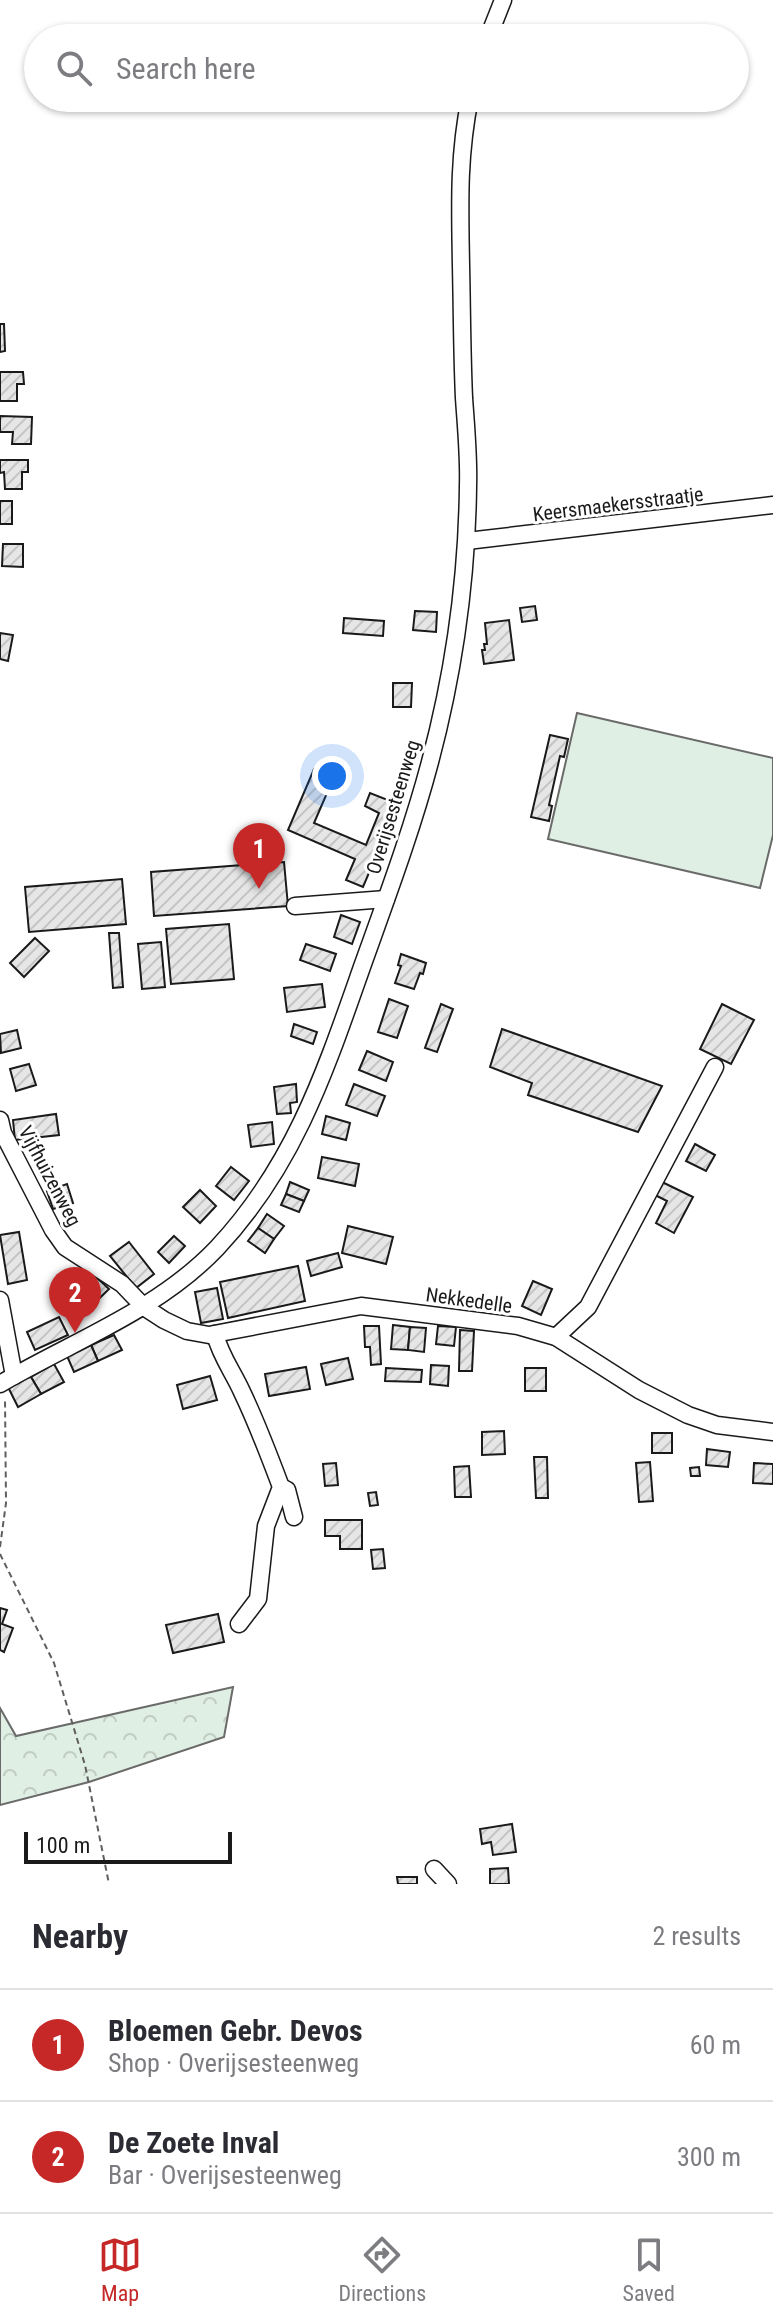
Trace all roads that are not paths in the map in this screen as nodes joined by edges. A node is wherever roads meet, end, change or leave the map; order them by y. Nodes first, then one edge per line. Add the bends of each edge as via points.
1 (503, 0) edge
2 (494, 24) edge
3 (468, 112) edge
4 (773, 505) edge
5 (467, 541) junction
6 (386, 899) junction
7 (295, 906) dead end
8 (715, 1067) dead end
9 (0, 1120) edge
10 (0, 1300) edge
11 (144, 1307) junction
12 (215, 1334) junction
13 (556, 1337) junction
14 (6, 1380) edge
15 (773, 1432) edge
16 (281, 1487) junction
17 (294, 1517) dead end
18 (239, 1624) dead end
19 (434, 1869) dead end
20 (448, 1884) edge

1 - 2 street
3 - 5 street, Overijsesteenweg via 460,164
4 - 5 street, Keersmaekersstraatje
5 - 6 street, Overijsesteenweg via 439,723
6 - 7 street
6 - 11 street, Overijsesteenweg via 325,1071 285,1157 253,1207 214,1251
8 - 13 street via 588,1307
9 - 11 street, Vijfhuizenweg via 65,1247 122,1284
10 - 14 street
11 - 12 street, Nekkedelle via 187,1331
11 - 14 street, Overijsesteenweg
12 - 13 street, Nekkedelle via 361,1306 518,1326
12 - 16 street
13 - 15 street, Nekkedelle via 688,1415 717,1425
16 - 17 street via 287,1490
16 - 18 street via 266,1526 258,1599
19 - 20 street

